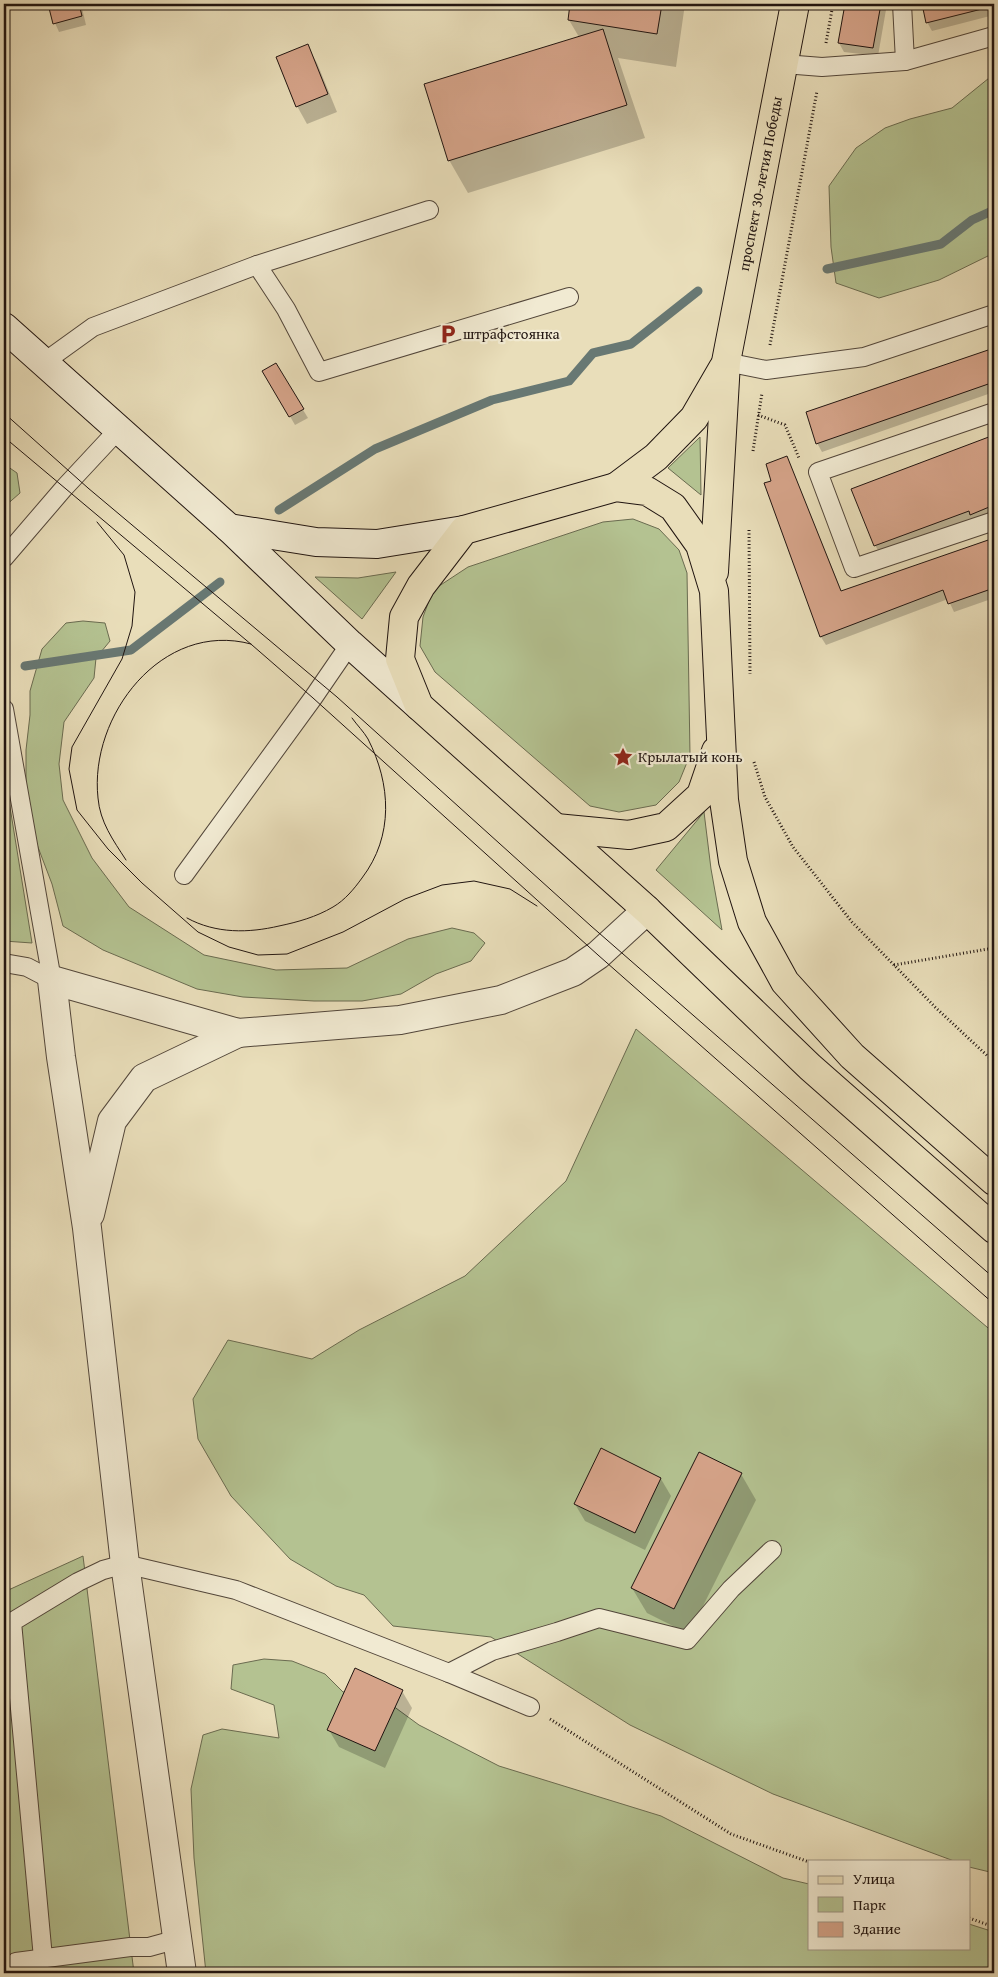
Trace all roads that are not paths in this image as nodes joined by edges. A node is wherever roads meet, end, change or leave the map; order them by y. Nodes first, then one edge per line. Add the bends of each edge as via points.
1 (795, 4) edge
2 (902, 4) edge
3 (994, 36) edge
4 (905, 61) junction
5 (784, 64) junction
6 (429, 210) dead end
7 (257, 264) junction
8 (569, 296) dead end
9 (994, 314) edge
10 (4, 327) edge
11 (726, 362) junction
12 (43, 363) junction
13 (994, 412) edge
14 (118, 430) junction
15 (616, 487) junction
16 (994, 521) edge
17 (229, 528) junction
18 (464, 530) junction
19 (4, 558) edge
20 (714, 591) junction
21 (350, 644) junction
22 (419, 706) junction
23 (4, 709) edge
24 (720, 738) junction
25 (556, 828) junction
26 (184, 875) dead end
27 (647, 910) junction
28 (4, 963) edge
29 (52, 980) junction
30 (238, 1033) junction
31 (994, 1181) edge
32 (87, 1228) junction
33 (994, 1229) edge
34 (772, 1550) dead end
35 (125, 1564) junction
36 (449, 1673) junction
37 (530, 1707) road end
38 (178, 1939) junction
39 (43, 1958) junction
40 (16, 1962) dead end
41 (182, 1973) edge

1 - 5 main road, проспект 30-летия Победы
2 - 4 lane
3 - 4 lane
4 - 5 lane via 822,67
5 - 11 main road, проспект 30-летия Победы
6 - 7 lane
7 - 8 lane via 286,309 319,372
7 - 12 lane via 93,327
9 - 11 lane via 864,357 766,370
10 - 12 street
11 - 15 main road, проспект 30-летия Победы via 694,418 656,457
11 - 20 main road, проспект 30-летия Победы
12 - 14 street
13 - 16 lane via 818,472 854,568
14 - 17 street
14 - 19 lane
15 - 18 main road
15 - 20 main road via 647,491 673,507 700,546
17 - 18 street via 316,542 377,544
17 - 21 street
18 - 22 main road via 421,586 404,617 400,658
20 - 24 main road
21 - 22 street
21 - 26 lane
22 - 25 main road
23 - 29 lane
24 - 25 main road via 701,795 666,827 630,835
24 - 31 main road via 733,862 752,922 785,982 852,1056
25 - 27 main road
27 - 30 street via 598,956 573,972 500,1000 400,1020
27 - 33 main road via 810,1067
28 - 29 lane via 28,967
29 - 30 street
29 - 32 street
30 - 32 street via 144,1078 112,1121
32 - 35 street
34 - 36 lane via 731,1589 687,1640 599,1618 492,1650
35 - 36 lane via 236,1590
35 - 38 street
35 - 39 lane via 78,1582 12,1622
36 - 37 lane
38 - 39 lane via 149,1948
38 - 41 street
39 - 40 lane

